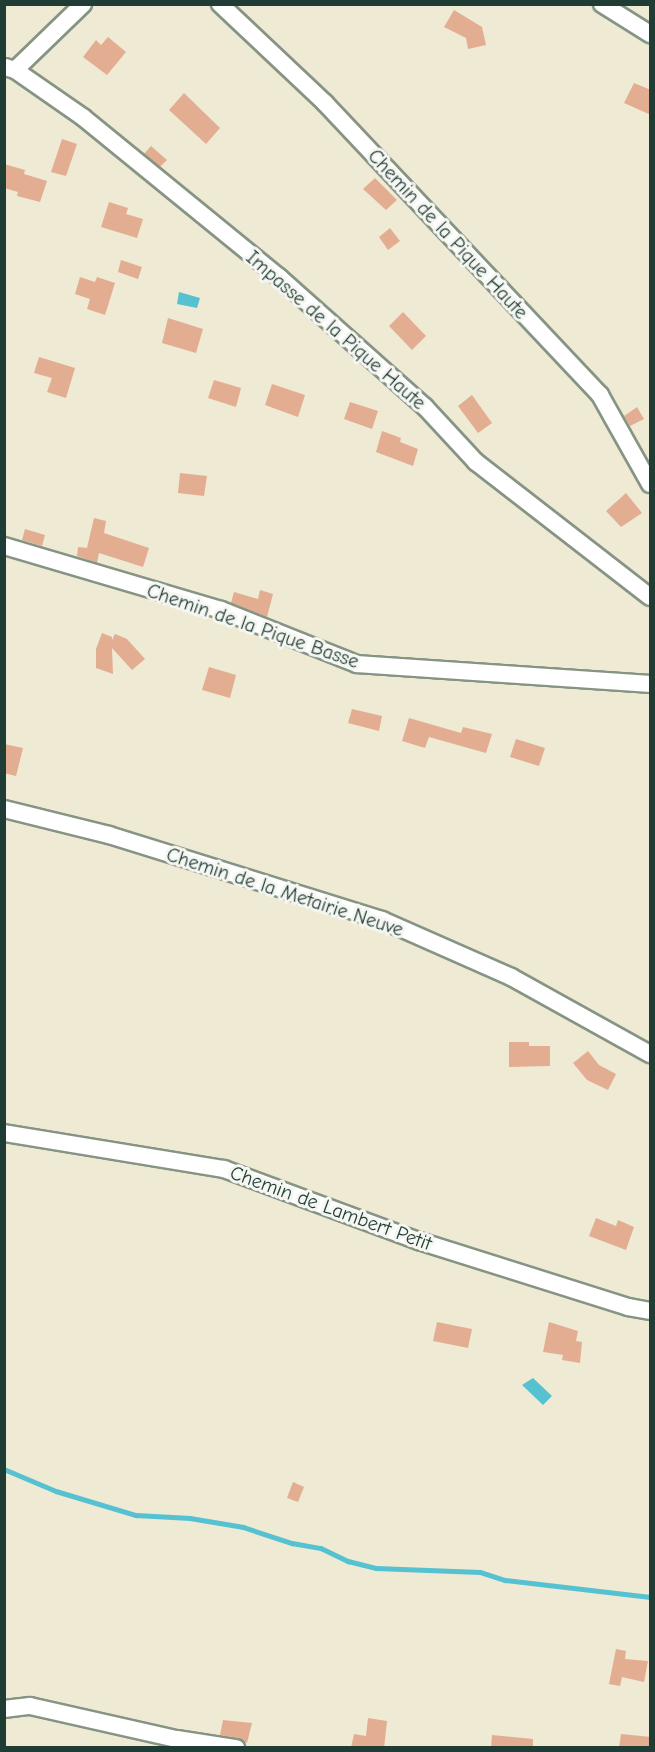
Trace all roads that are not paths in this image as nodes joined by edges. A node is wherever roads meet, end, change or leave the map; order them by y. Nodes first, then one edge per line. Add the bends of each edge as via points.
1 (83, 4) edge
2 (220, 4) edge
3 (602, 4) edge
4 (651, 34) edge
5 (10, 69) edge
6 (651, 484) edge
7 (4, 546) edge
8 (651, 597) edge
9 (651, 684) edge
10 (4, 808) edge
11 (651, 1054) edge
12 (4, 1133) edge
13 (651, 1311) edge
14 (4, 1709) edge
15 (236, 1748) edge

1 - 5 street
2 - 6 street, Chemin de la Pique Haute via 325,103 600,395
3 - 4 street
5 - 8 street, Impasse de la Pique Haute via 84,118 279,277 425,407 476,462
7 - 9 street, Chemin de la Pique Basse via 221,610 357,664
10 - 11 street, Chemin de la Metairie Neuve via 109,835 382,920 511,977
12 - 13 street, Chemin de Lambert Petit via 224,1169 419,1241
14 - 15 street via 30,1706

